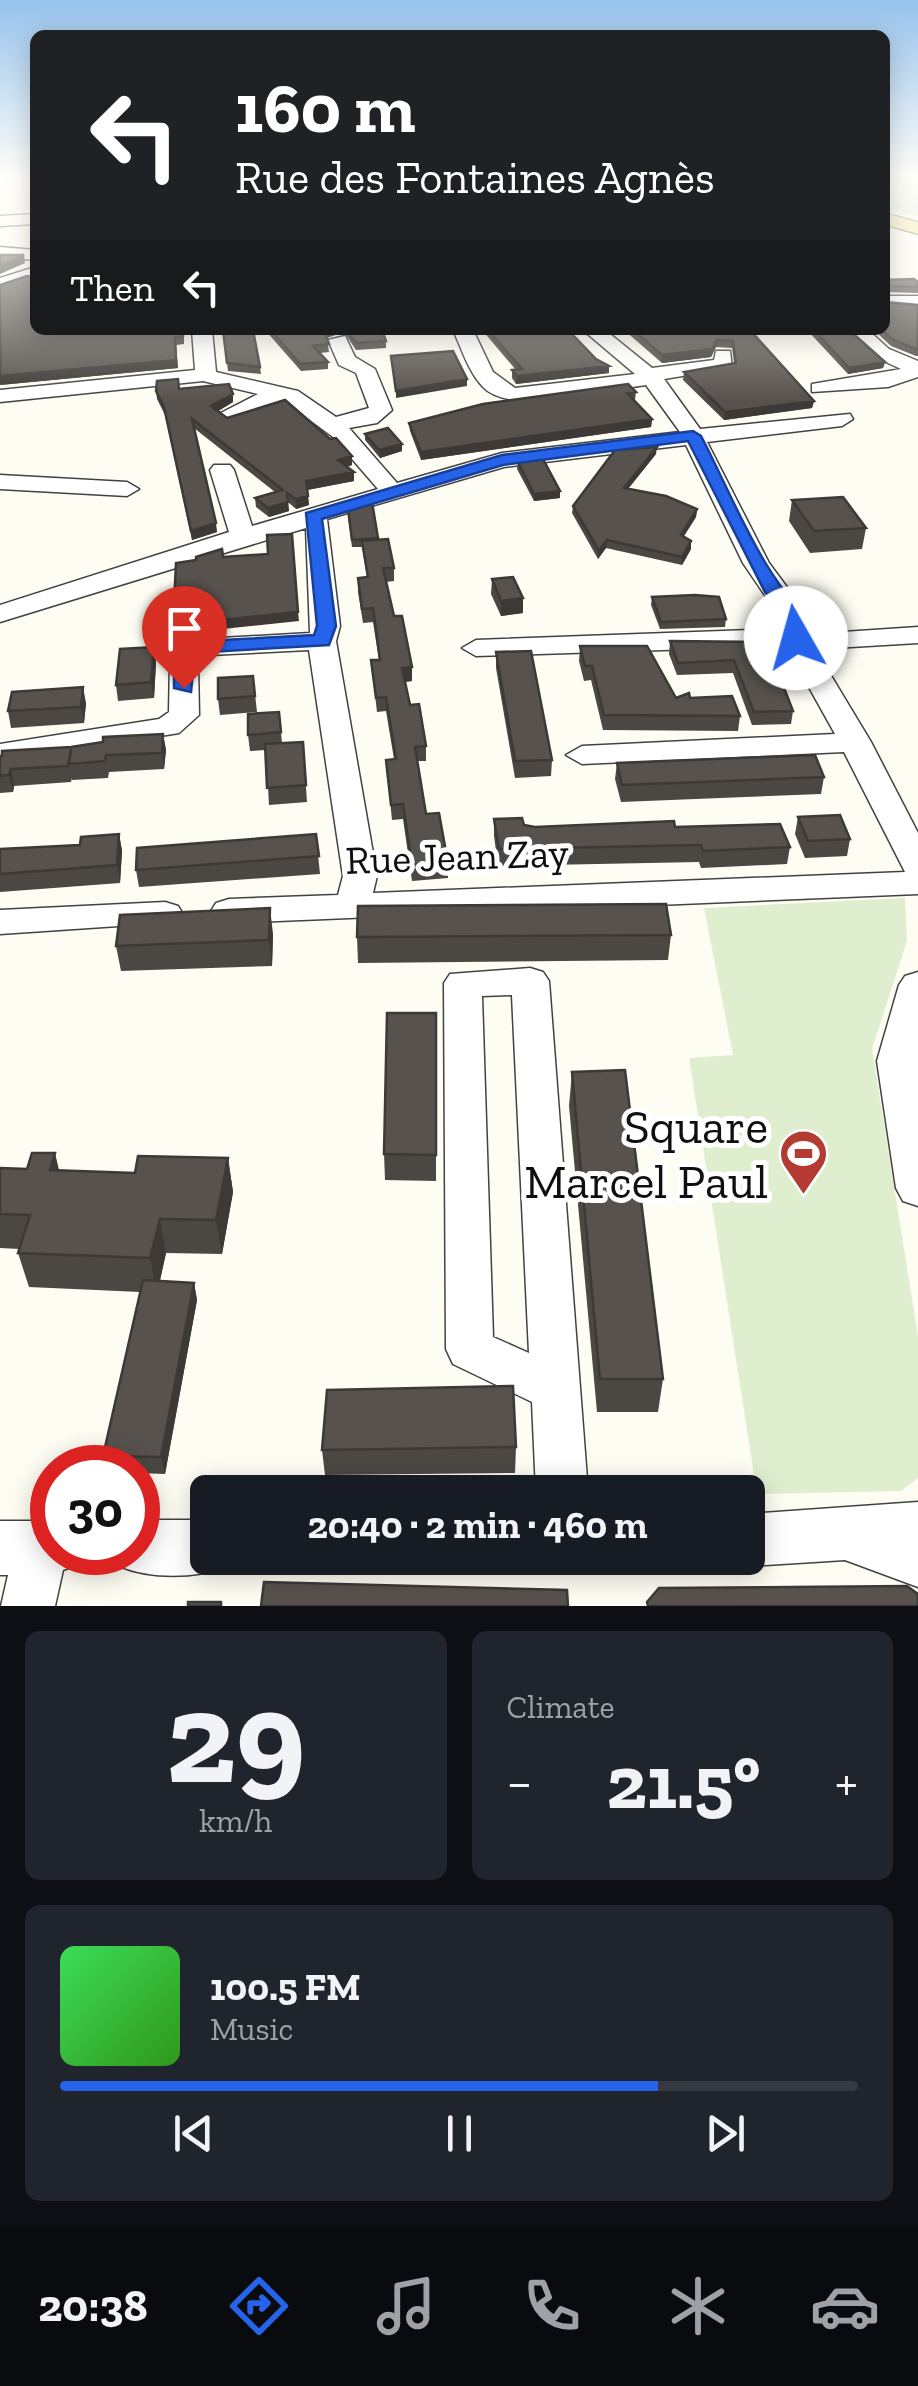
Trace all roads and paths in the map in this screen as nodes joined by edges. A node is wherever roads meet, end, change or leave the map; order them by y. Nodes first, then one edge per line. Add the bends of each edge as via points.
1 (0, 252) edge
2 (30, 255) edge
3 (30, 274) edge
4 (0, 284) edge
5 (890, 302) edge
6 (918, 302) edge
7 (202, 335) edge
8 (466, 335) edge
9 (599, 335) edge
10 (861, 335) edge
11 (338, 340) dead end
12 (723, 355) dead end
13 (918, 369) edge
14 (206, 375) junction
15 (650, 376) junction
16 (278, 391) junction
17 (0, 396) edge
18 (226, 416) edge
19 (328, 425) junction
20 (693, 436) junction
21 (222, 470) dead end
22 (0, 482) edge
23 (126, 489) dead end
24 (392, 493) junction
25 (312, 516) junction
26 (243, 536) junction
27 (0, 614) edge
28 (918, 635) edge
29 (322, 641) junction
30 (811, 645) junction
31 (476, 648) dead end
32 (856, 742) junction
33 (0, 754) edge
34 (582, 755) dead end
35 (918, 865) edge
36 (918, 883) edge
37 (353, 905) junction
38 (0, 922) edge
39 (918, 985) edge
40 (918, 1188) edge
41 (555, 1389) junction
42 (561, 1475) edge
43 (918, 1528) edge
44 (836, 1535) junction
45 (765, 1539) edge
46 (160, 1547) edge
47 (190, 1547) edge
48 (918, 1560) edge
49 (30, 1567) edge
50 (28, 1606) edge

1 - 2 street
3 - 4 street
5 - 6 street
7 - 14 street
8 - 15 street via 493,389 503,394
9 - 15 street
10 - 13 street via 882,354
11 - 19 street via 346,361 365,369 381,410
12 - 15 street via 725,364
13 - 20 street via 888,381 813,384 842,418
14 - 16 street
14 - 17 street
15 - 20 street
16 - 18 street
16 - 19 street
19 - 24 street via 373,461
20 - 24 street via 502,460
20 - 30 street via 774,592 775,607
21 - 26 street
22 - 23 street
24 - 25 street
25 - 26 street
25 - 29 street via 326,626
26 - 27 street
28 - 30 street
29 - 33 street via 203,647 184,661 184,715 168,727
29 - 37 street via 360,876
30 - 31 street
30 - 32 street
32 - 34 street
32 - 35 street
36 - 37 street, Rue Jean Zay
37 - 38 street, Rue Jean Zay
39 - 40 street via 896,1062
41 - 41 street via 530,982 464,982 470,1349
41 - 42 street
43 - 44 street
44 - 45 street
44 - 48 street
46 - 47 street
49 - 50 street

